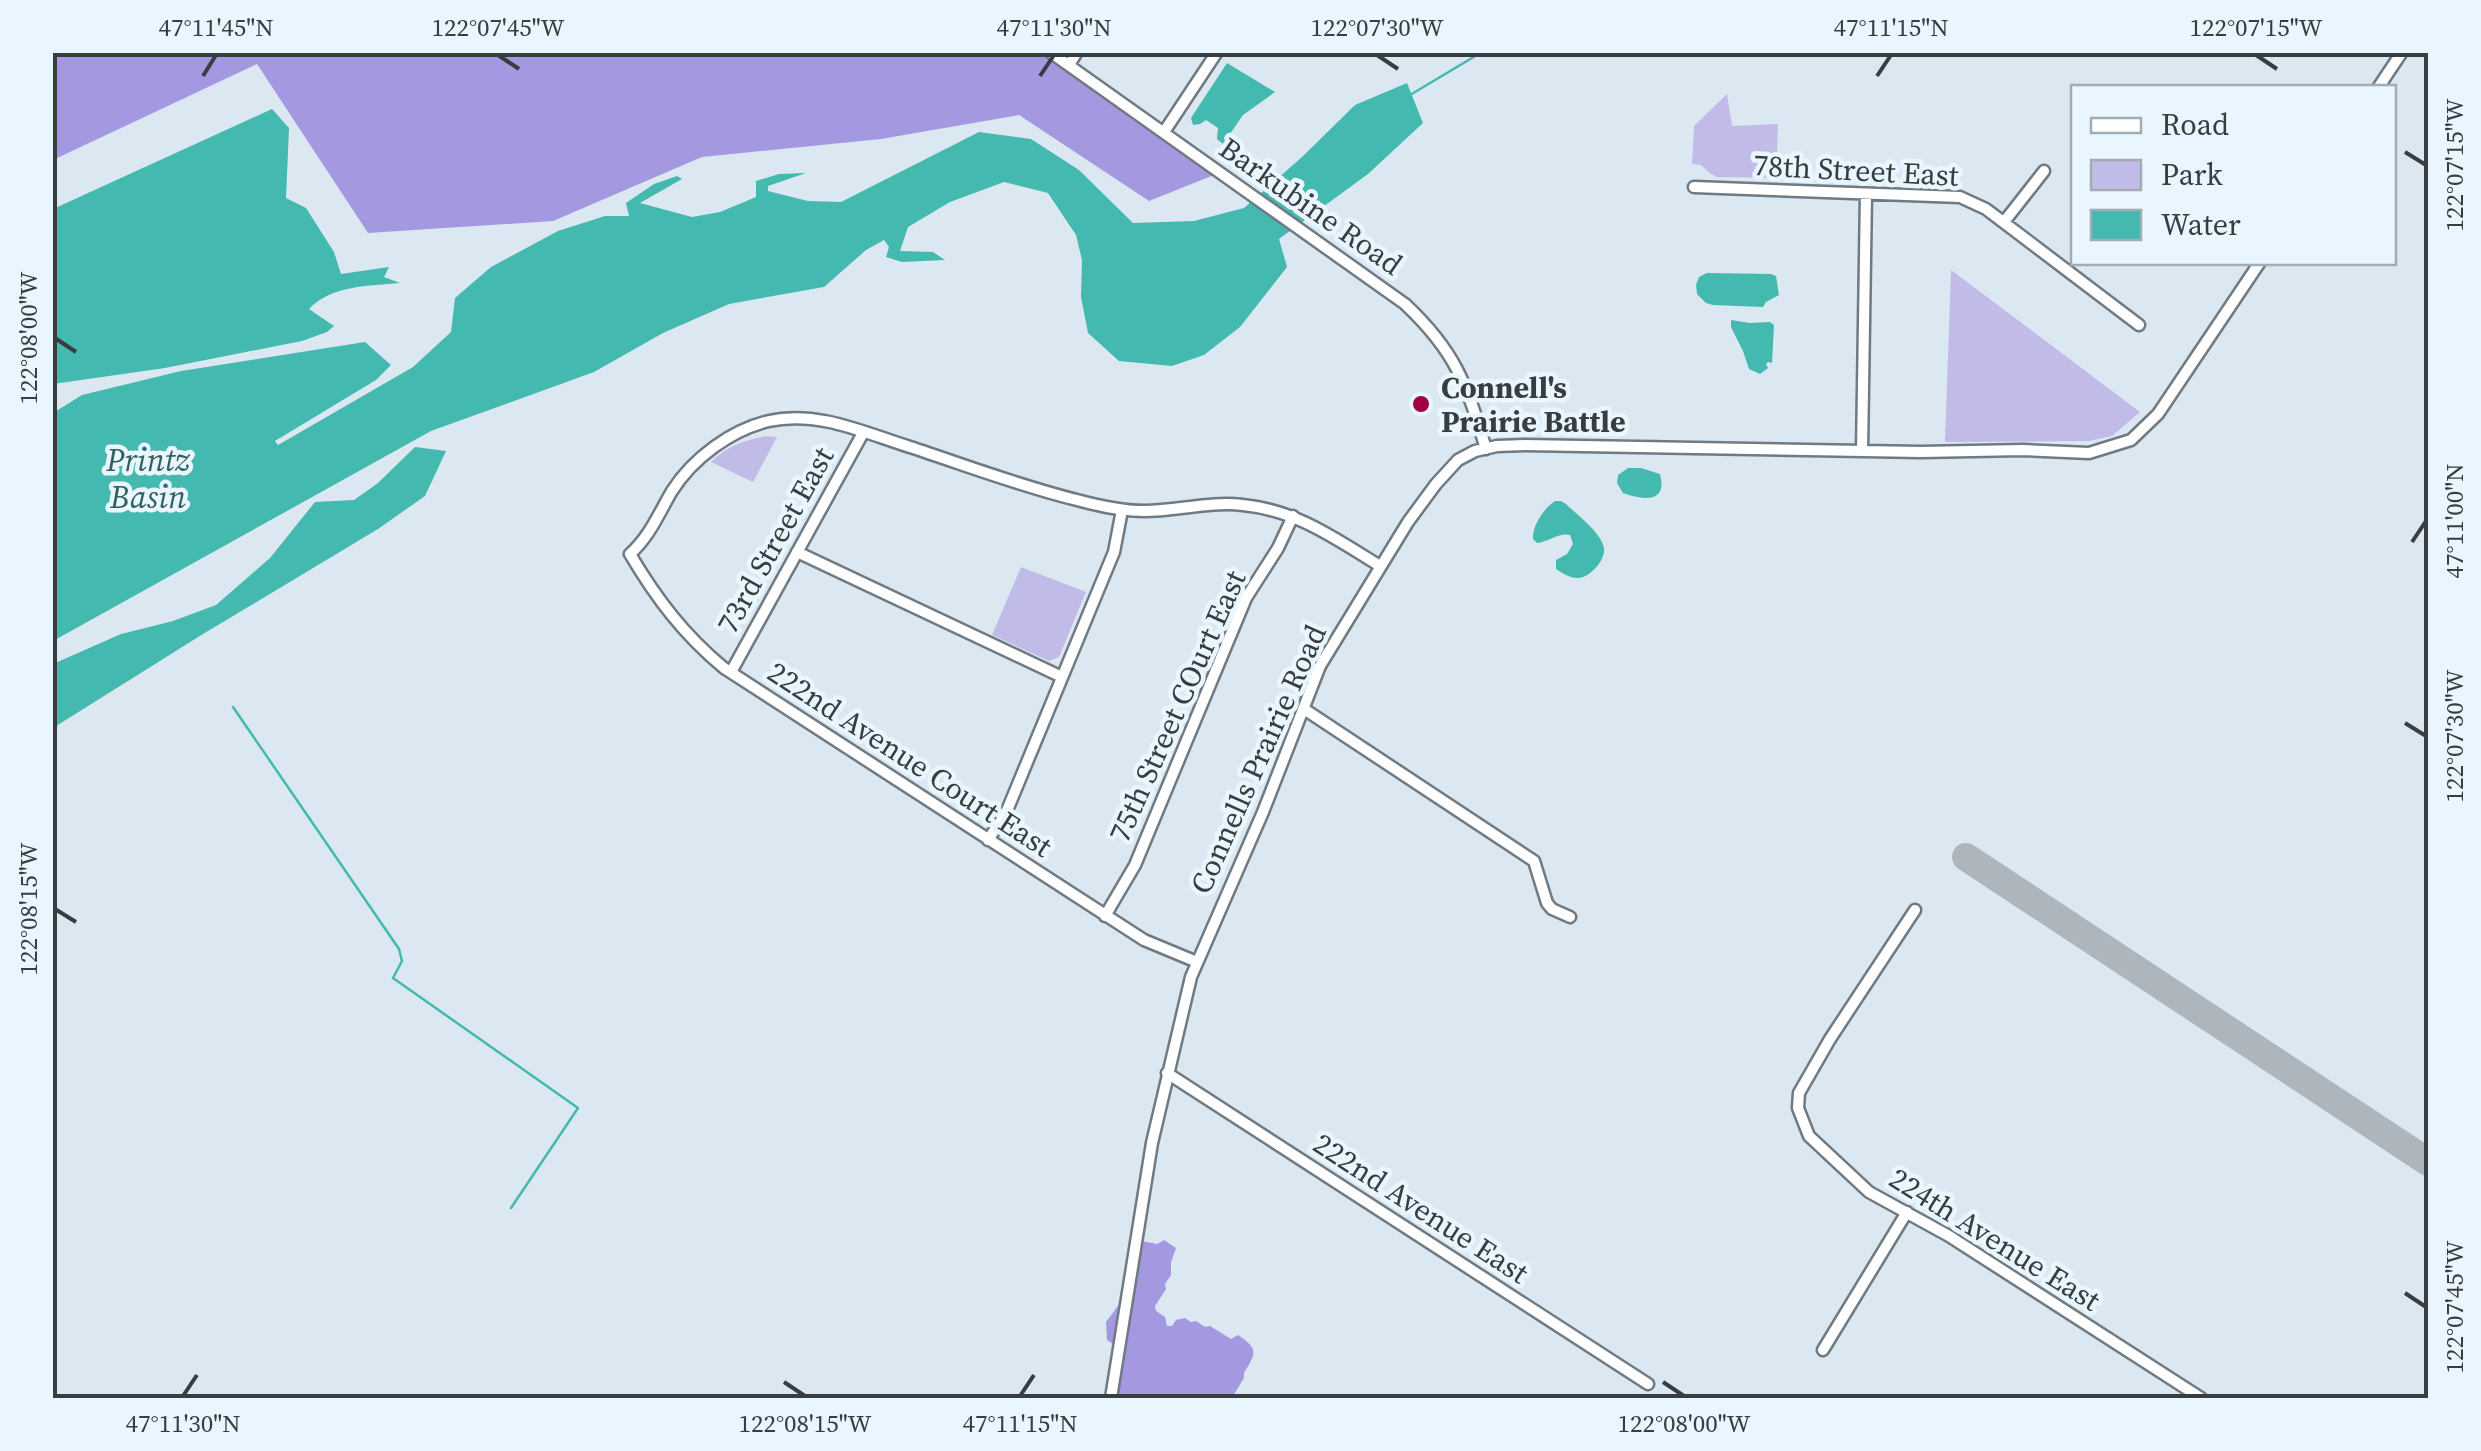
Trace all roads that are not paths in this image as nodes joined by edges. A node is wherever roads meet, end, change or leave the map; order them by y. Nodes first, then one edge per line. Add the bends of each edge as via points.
1 (1050, 52) edge
2 (1078, 52) edge
3 (1217, 52) edge
4 (2402, 52) edge
5 (1069, 66) junction
6 (2380, 85) edge
7 (1164, 132) junction
8 (2044, 172) dead end
9 (1694, 187) dead end
10 (1866, 194) junction
11 (2004, 222) junction
12 (2258, 265) edge
13 (2139, 325) dead end
14 (863, 432) junction
15 (1486, 448) junction
16 (1862, 450) junction
17 (1122, 510) junction
18 (1293, 516) junction
19 (798, 552) junction
20 (1380, 566) junction
21 (731, 672) junction
22 (1062, 677) junction
23 (1304, 709) junction
24 (988, 840) junction
25 (1915, 910) dead end
26 (1106, 916) junction
27 (1570, 917) dead end
28 (1198, 962) junction
29 (1167, 1074) junction
30 (1908, 1212) junction
31 (1824, 1350) dead end
32 (1648, 1384) dead end
33 (1111, 1398) edge
34 (2201, 1398) edge

1 - 5 street, Barkubine Road
2 - 5 street
3 - 7 street
4 - 6 street
5 - 7 street, Barkubine Road
7 - 15 street, Barkubine Road via 1432,330 1471,398
8 - 11 street
9 - 10 street, 78th Street East
10 - 11 street, 78th Street East via 1960,196
10 - 16 street
11 - 13 street, 78th Street East
12 - 16 street, Connells Prairie Road via 2158,414 2131,440 2089,453
14 - 17 street
14 - 19 street, 73rd Street East
14 - 21 street, 222nd Avenue Court East via 785,419 739,433 693,466 630,554 660,603
15 - 16 street, Connells Prairie Road
15 - 20 street, Connells Prairie Road via 1458,460 1436,484
17 - 18 street via 1240,504
17 - 22 street via 1114,552
18 - 20 street
18 - 26 street, 75th Street COurt East via 1246,598 1135,864
19 - 21 street, 73rd Street East
19 - 22 street
20 - 23 street, Connells Prairie Road via 1320,666
21 - 24 street, 222nd Avenue Court East
22 - 24 street
23 - 27 street via 1534,861 1547,903
23 - 28 street, Connells Prairie Road
24 - 26 street, 222nd Avenue Court East
25 - 30 street, 224th Avenue East via 1830,1038 1799,1092 1798,1108 1817,1146 1869,1192
26 - 28 street, 222nd Avenue Court East
28 - 29 street, Connells Prairie Road
29 - 32 street, 222nd Avenue East
29 - 33 street, Connells Prairie Road
30 - 31 street
30 - 34 street, 224th Avenue East

